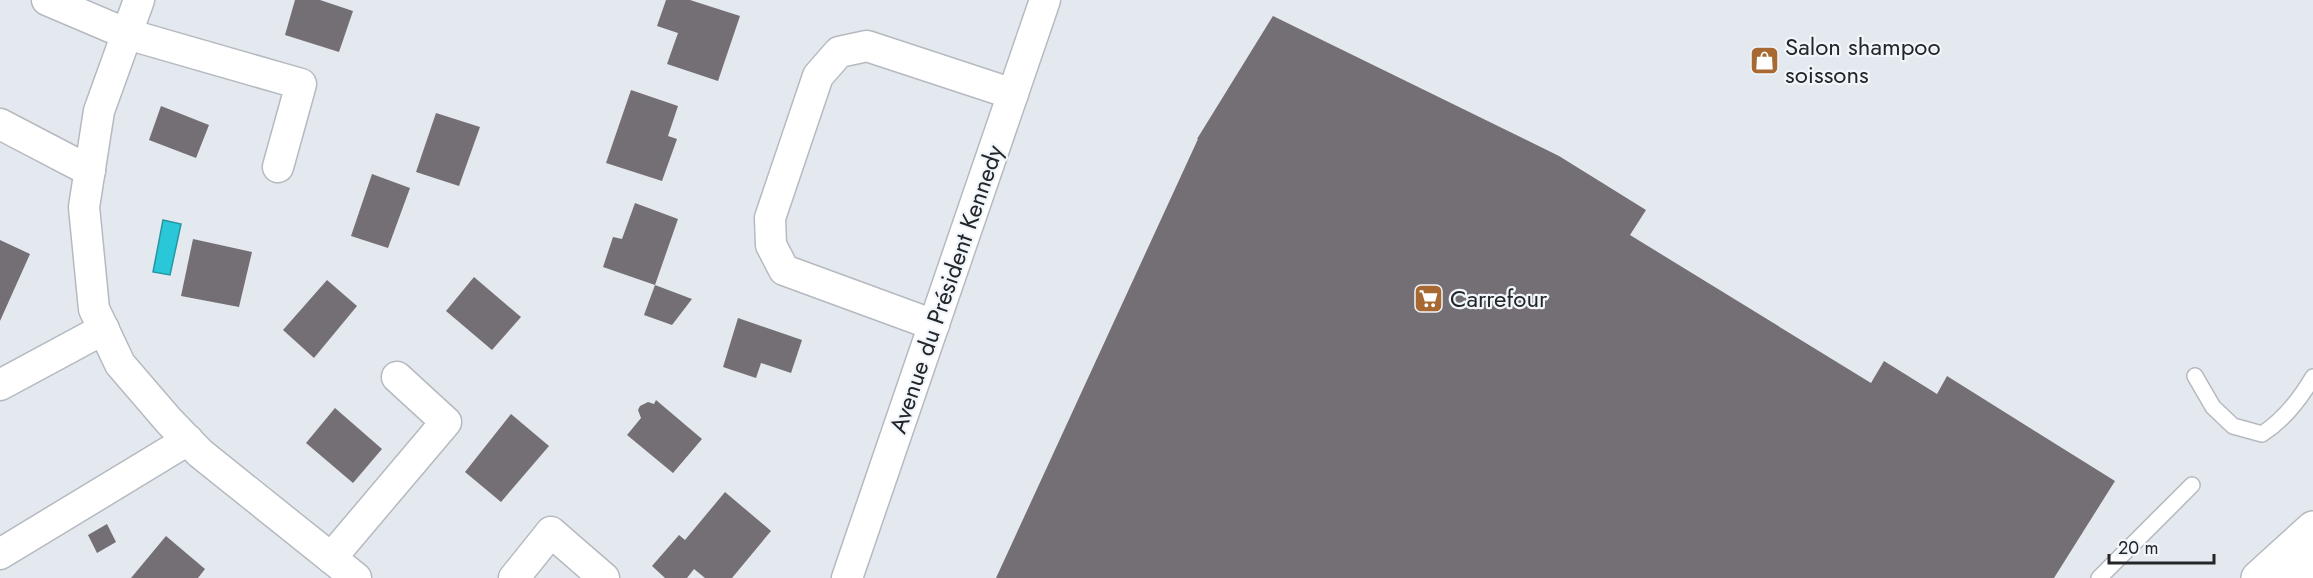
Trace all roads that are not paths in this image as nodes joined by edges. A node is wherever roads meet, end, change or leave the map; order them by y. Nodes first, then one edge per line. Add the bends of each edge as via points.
1 (48, 0) edge
2 (139, 0) edge
3 (1045, 0) edge
4 (127, 34) junction
5 (1013, 94) junction
6 (0, 124) edge
7 (278, 167) dead end
8 (90, 171) junction
9 (934, 325) junction
10 (104, 329) junction
11 (2195, 376) dead end
12 (397, 377) dead end
13 (2313, 377) edge
14 (0, 385) edge
15 (188, 440) junction
16 (2192, 485) dead end
17 (2313, 528) edge
18 (0, 554) edge
19 (331, 558) junction
20 (2313, 564) edge
21 (356, 578) edge
22 (514, 578) edge
23 (604, 578) edge
24 (847, 578) edge
25 (2099, 578) edge
26 (2258, 578) edge
27 (2296, 578) edge

1 - 4 street
2 - 4 street
3 - 5 street, Avenue du Président Kennedy
4 - 7 street via 301,84
4 - 8 street via 99,111
5 - 9 street, Avenue du Président Kennedy
5 - 9 street via 867,46 839,52 818,76 770,218 771,245 784,270
6 - 8 street
8 - 10 street via 84,207 94,309
9 - 24 street, Avenue du Président Kennedy
10 - 14 street
10 - 15 street via 120,364
11 - 13 lane via 2213,407 2233,426 2262,434 2300,398
12 - 19 street via 446,422
15 - 18 street
15 - 19 street
16 - 25 lane
17 - 26 main road
19 - 21 street
20 - 27 street
22 - 23 street via 551,532

